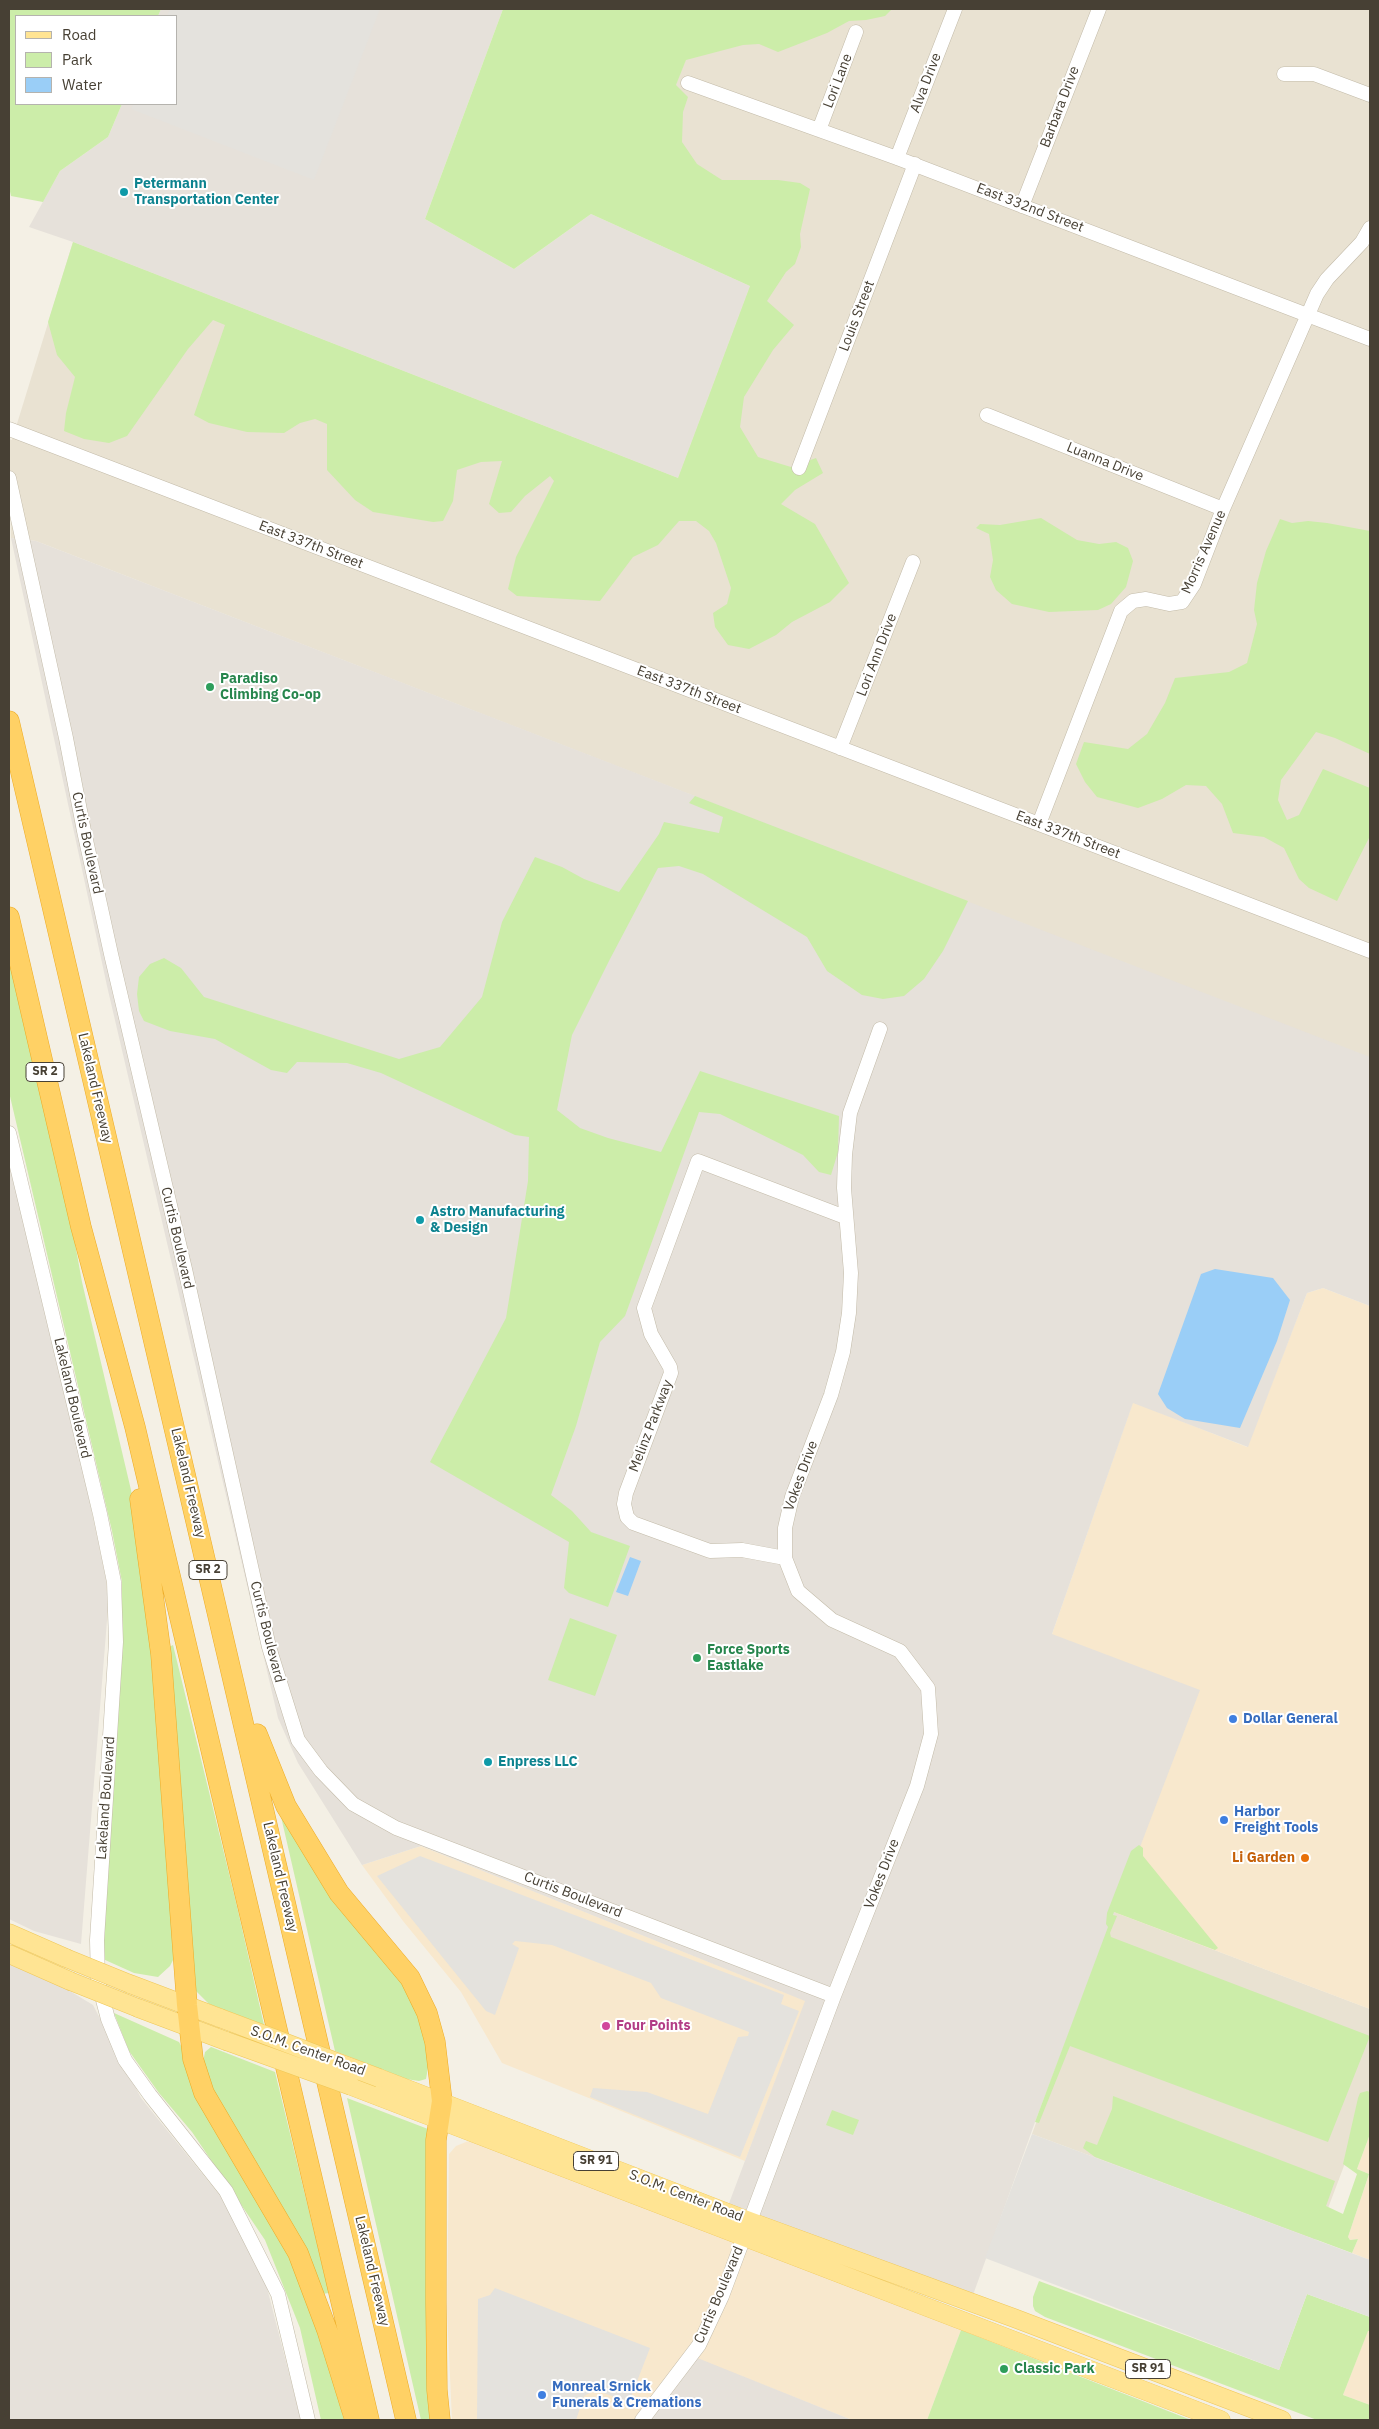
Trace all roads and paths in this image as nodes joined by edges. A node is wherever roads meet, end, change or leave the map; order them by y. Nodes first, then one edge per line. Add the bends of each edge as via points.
1 (954, 9) edge
2 (1098, 9) edge
3 (856, 32) dead end
4 (1284, 74) dead end
5 (688, 83) dead end
6 (1370, 95) edge
7 (819, 130) junction
8 (897, 158) junction
9 (915, 164) junction
10 (1022, 206) junction
11 (1370, 228) edge
12 (1307, 315) junction
13 (1370, 339) edge
14 (987, 415) dead end
15 (9, 429) edge
16 (799, 468) dead end
17 (9, 478) edge
18 (1223, 509) junction
19 (913, 562) dead end
20 (9, 720) edge
21 (840, 748) junction
22 (1039, 824) junction
23 (9, 917) edge
24 (1370, 951) edge
25 (880, 1029) dead end
26 (9, 1133) edge
27 (845, 1217) junction
28 (135, 1427) junction
29 (785, 1558) junction
30 (232, 1672) junction
31 (9, 1932) edge
32 (9, 1954) edge
33 (834, 1996) junction
34 (187, 2005) junction
35 (190, 2027) junction
36 (440, 2110) junction
37 (747, 2229) junction
38 (308, 2420) edge
39 (355, 2420) edge
40 (369, 2420) edge
41 (406, 2420) edge
42 (440, 2420) edge
43 (642, 2420) edge
44 (1221, 2420) edge
45 (1282, 2420) edge

1 - 8 street, Alva Drive
2 - 10 street, Barbara Drive
3 - 7 street, Lori Lane
4 - 6 street via 1314,74
5 - 7 street, East 332nd Street
7 - 8 street, East 332nd Street
8 - 9 street, East 332nd Street
9 - 10 street, East 332nd Street
9 - 16 street, Louis Street
10 - 12 street, East 332nd Street
11 - 12 street, Morris Avenue via 1349,257 1327,279
12 - 13 street, East 332nd Street
12 - 18 street, Morris Avenue
14 - 18 street, Luanna Drive
15 - 21 street, East 337th Street
17 - 33 street, Curtis Boulevard via 111,954 269,1647 298,1740 321,1771 353,1804 396,1828
18 - 22 street, Morris Avenue via 1194,584 1182,602 1169,604 1146,599 1133,601 1121,611
19 - 21 street, Lori Ann Drive
20 - 30 highway, Lakeland Freeway / SR 2
21 - 22 street, East 337th Street
22 - 24 street, East 337th Street
23 - 28 highway, SR 2 via 81,1227
25 - 27 street, Vokes Drive via 850,1113 845,1159
26 - 38 street, Lakeland Boulevard via 114,1582 116,1642 97,1940 98,1981 108,2019 125,2060 226,2191 278,2294
27 - 29 street, Vokes Drive via 851,1273 843,1352 831,1394 792,1497 785,1528
27 - 29 street, Melinz Parkway via 698,1161 644,1308 649,1328 670,1367 670,1373 626,1493 627,1516 633,1523 710,1552 742,1550
28 - 34 highway via 138,1485 161,1654
28 - 40 highway, SR 2
29 - 33 street, Vokes Drive via 798,1591 832,1620 900,1651 928,1688 932,1734 916,1786
30 - 36 highway via 286,1806 339,1893 398,1961 421,1998 435,2042
30 - 41 highway, Lakeland Freeway / SR 2
31 - 34 main road, S.O.M. Center Road / SR 91, bridge
32 - 35 main road, S.O.M. Center Road / SR 91, bridge
33 - 37 street, Curtis Boulevard
34 - 35 highway
34 - 36 main road, S.O.M. Center Road / SR 91, bridge via 379,2078
35 - 36 main road, S.O.M. Center Road / SR 91, bridge via 385,2098
35 - 39 highway via 193,2059 204,2093 298,2253 327,2330
36 - 37 main road, S.O.M. Center Road / SR 91
36 - 42 highway via 436,2140 436,2303
37 - 43 street, Curtis Boulevard via 699,2346
37 - 44 main road, S.O.M. Center Road / SR 91
37 - 45 main road, S.O.M. Center Road / SR 91 via 1014,2318

